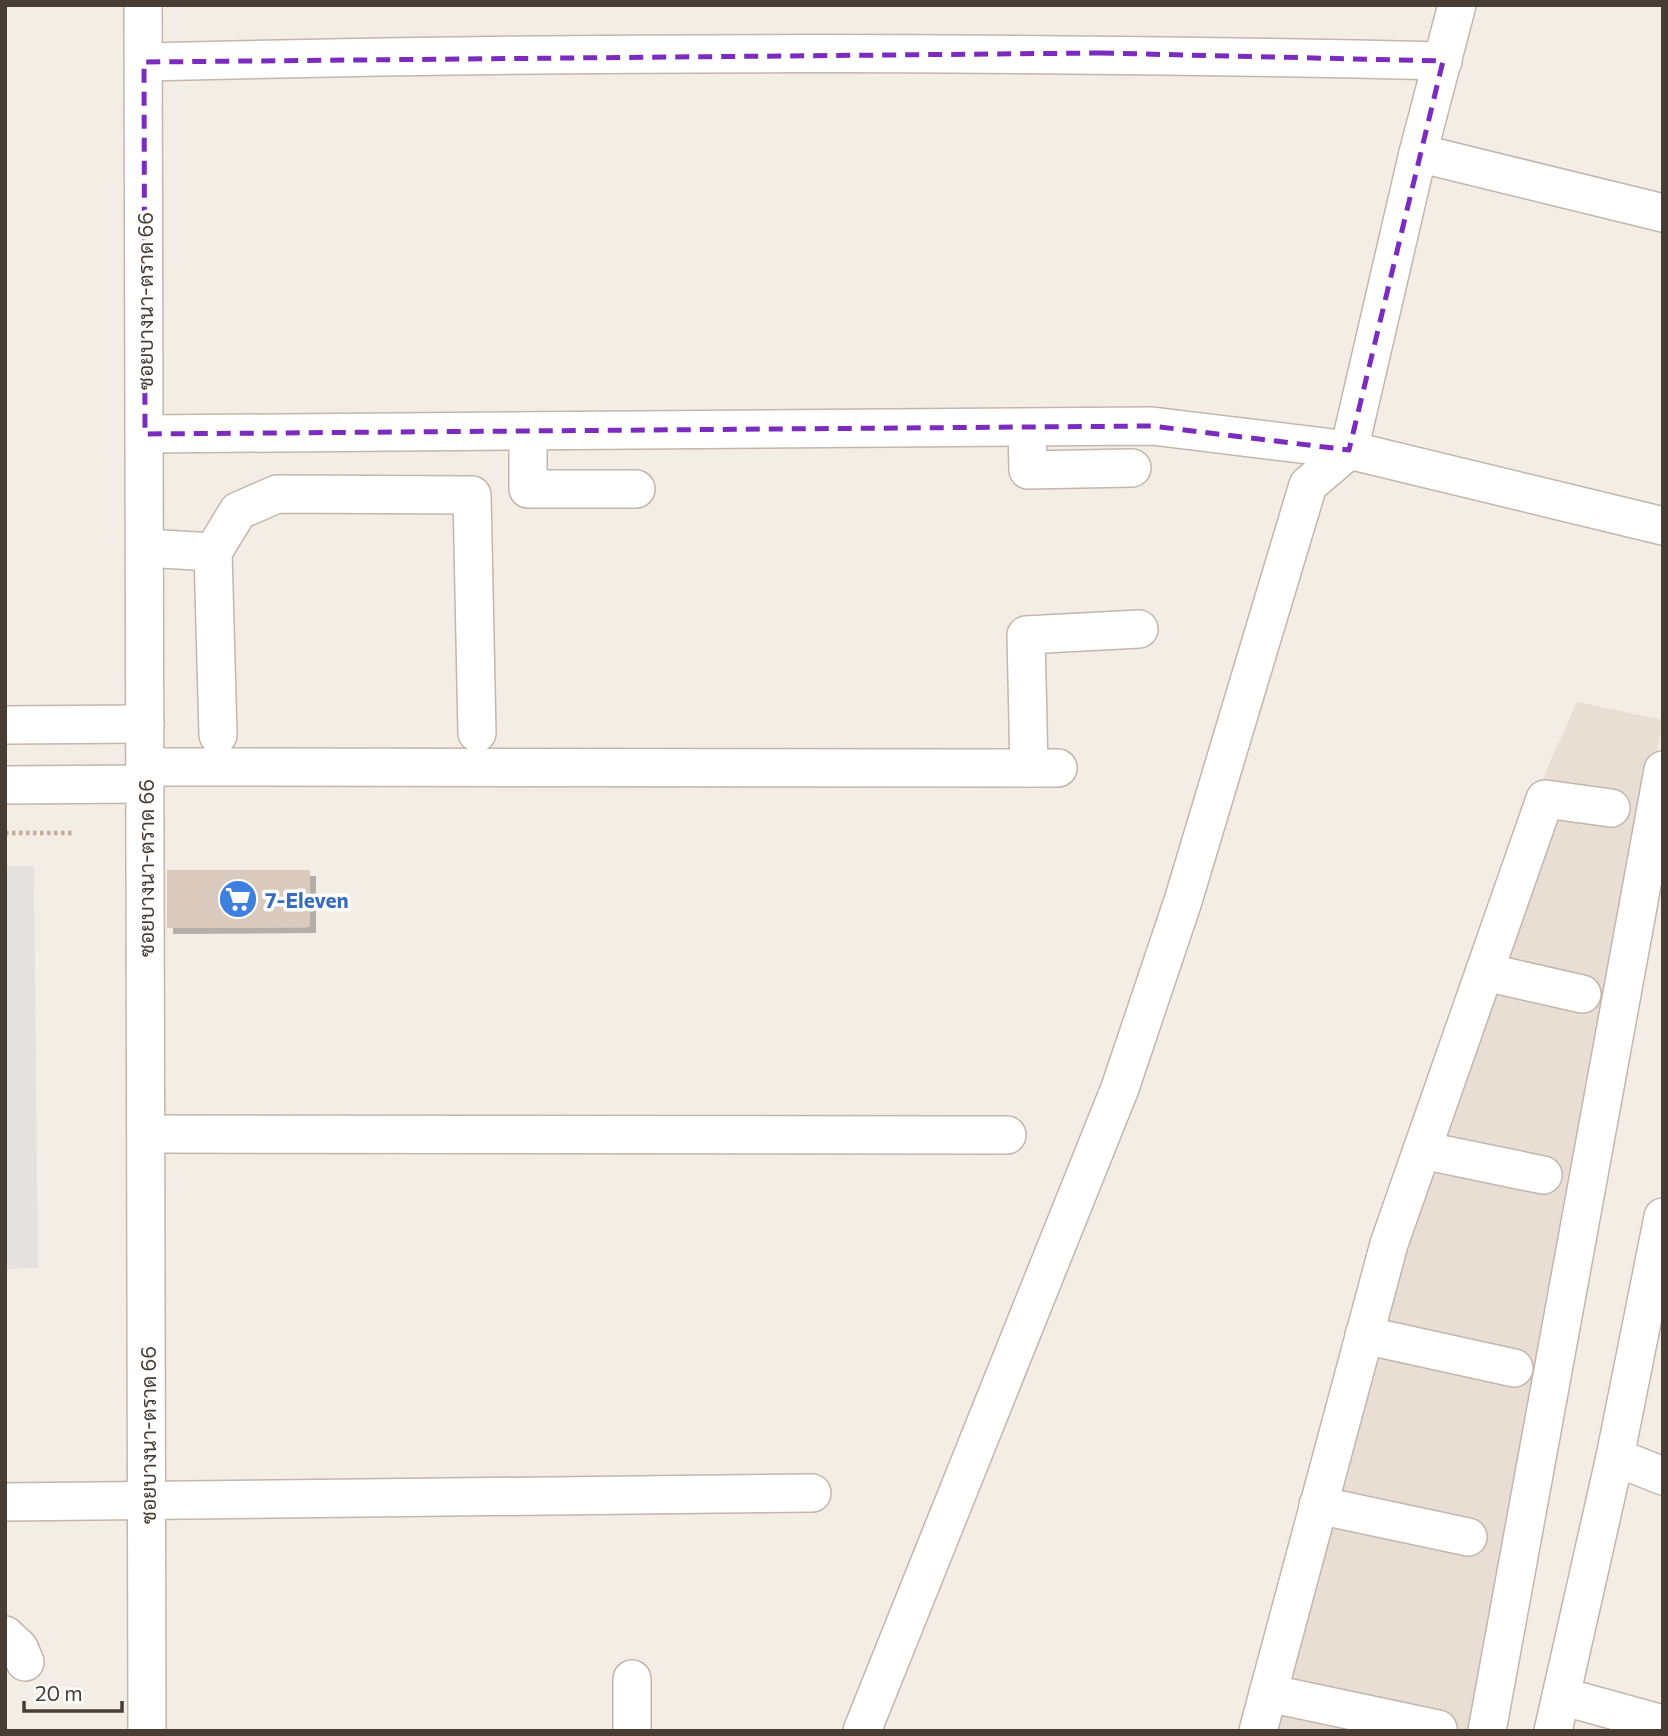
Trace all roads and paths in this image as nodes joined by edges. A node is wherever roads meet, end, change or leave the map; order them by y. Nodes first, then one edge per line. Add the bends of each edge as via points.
1 (143, 5) edge
2 (1457, 5) edge
3 (1443, 61) junction
4 (144, 62) junction
5 (1418, 153) junction
6 (1663, 213) edge
7 (1027, 428) junction
8 (528, 431) junction
9 (145, 434) junction
10 (1349, 450) junction
11 (1132, 468) dead end
12 (636, 489) dead end
13 (1663, 526) edge
14 (145, 548) junction
15 (213, 552) junction
16 (1139, 629) dead end
17 (145, 724) junction
18 (5, 725) edge
19 (477, 733) dead end
20 (218, 735) dead end
21 (1663, 770) edge
22 (145, 776) junction
23 (5, 785) edge
24 (1611, 808) dead end
25 (5, 833) edge
26 (73, 833) dead end
27 (1485, 972) junction
28 (1582, 994) dead end
29 (146, 1135) junction
30 (1007, 1135) dead end
31 (1422, 1150) junction
32 (1543, 1175) dead end
33 (1663, 1216) edge
34 (1659, 1254) edge
35 (1364, 1335) junction
36 (1514, 1368) dead end
37 (1615, 1457) junction
38 (1663, 1476) edge
39 (812, 1493) dead end
40 (147, 1499) junction
41 (5, 1502) edge
42 (1318, 1505) junction
43 (1468, 1537) dead end
44 (632, 1679) dead end
45 (1268, 1693) junction
46 (1561, 1696) junction
47 (1663, 1724) edge
48 (1438, 1729) edge
49 (148, 1731) edge
50 (632, 1731) edge
51 (862, 1731) edge
52 (1258, 1731) edge
53 (1487, 1731) edge
54 (1553, 1731) edge

1 - 4 street, ซอยบางนา-ตราด 66
2 - 3 street
3 - 4 street via 1072,53 375,56
3 - 5 street
4 - 9 street, ซอยบางนา-ตราด 66
5 - 6 street
5 - 10 street
7 - 8 street
7 - 10 street via 1152,426
7 - 11 street via 1028,470
8 - 9 street
8 - 12 street via 528,489
9 - 14 street, ซอยบางนา-ตราด 66
10 - 13 street
10 - 51 street via 1308,485 1183,901 1120,1088
14 - 15 street
14 - 17 street, ซอยบางนา-ตราด 66
15 - 19 street via 238,511 277,494 472,495
15 - 20 street
16 - 22 street via 1026,635 1043,768
17 - 18 street
17 - 22 street, ซอยบางนา-ตราด 66
21 - 53 street
22 - 23 street
22 - 29 street, ซอยบางนา-ตราด 66
24 - 27 street via 1545,799
25 - 26 path
27 - 28 street
27 - 31 street
29 - 30 street
29 - 40 street, ซอยบางนา-ตราด 66
31 - 32 street
31 - 35 street
33 - 34 street
34 - 37 street
35 - 36 street
35 - 42 street
37 - 38 street
37 - 46 street
39 - 40 street
40 - 41 street
40 - 49 street, ซอยบางนา-ตราด 66
42 - 43 street
42 - 45 street
44 - 50 street
45 - 48 street
45 - 52 street
46 - 47 street
46 - 54 street

